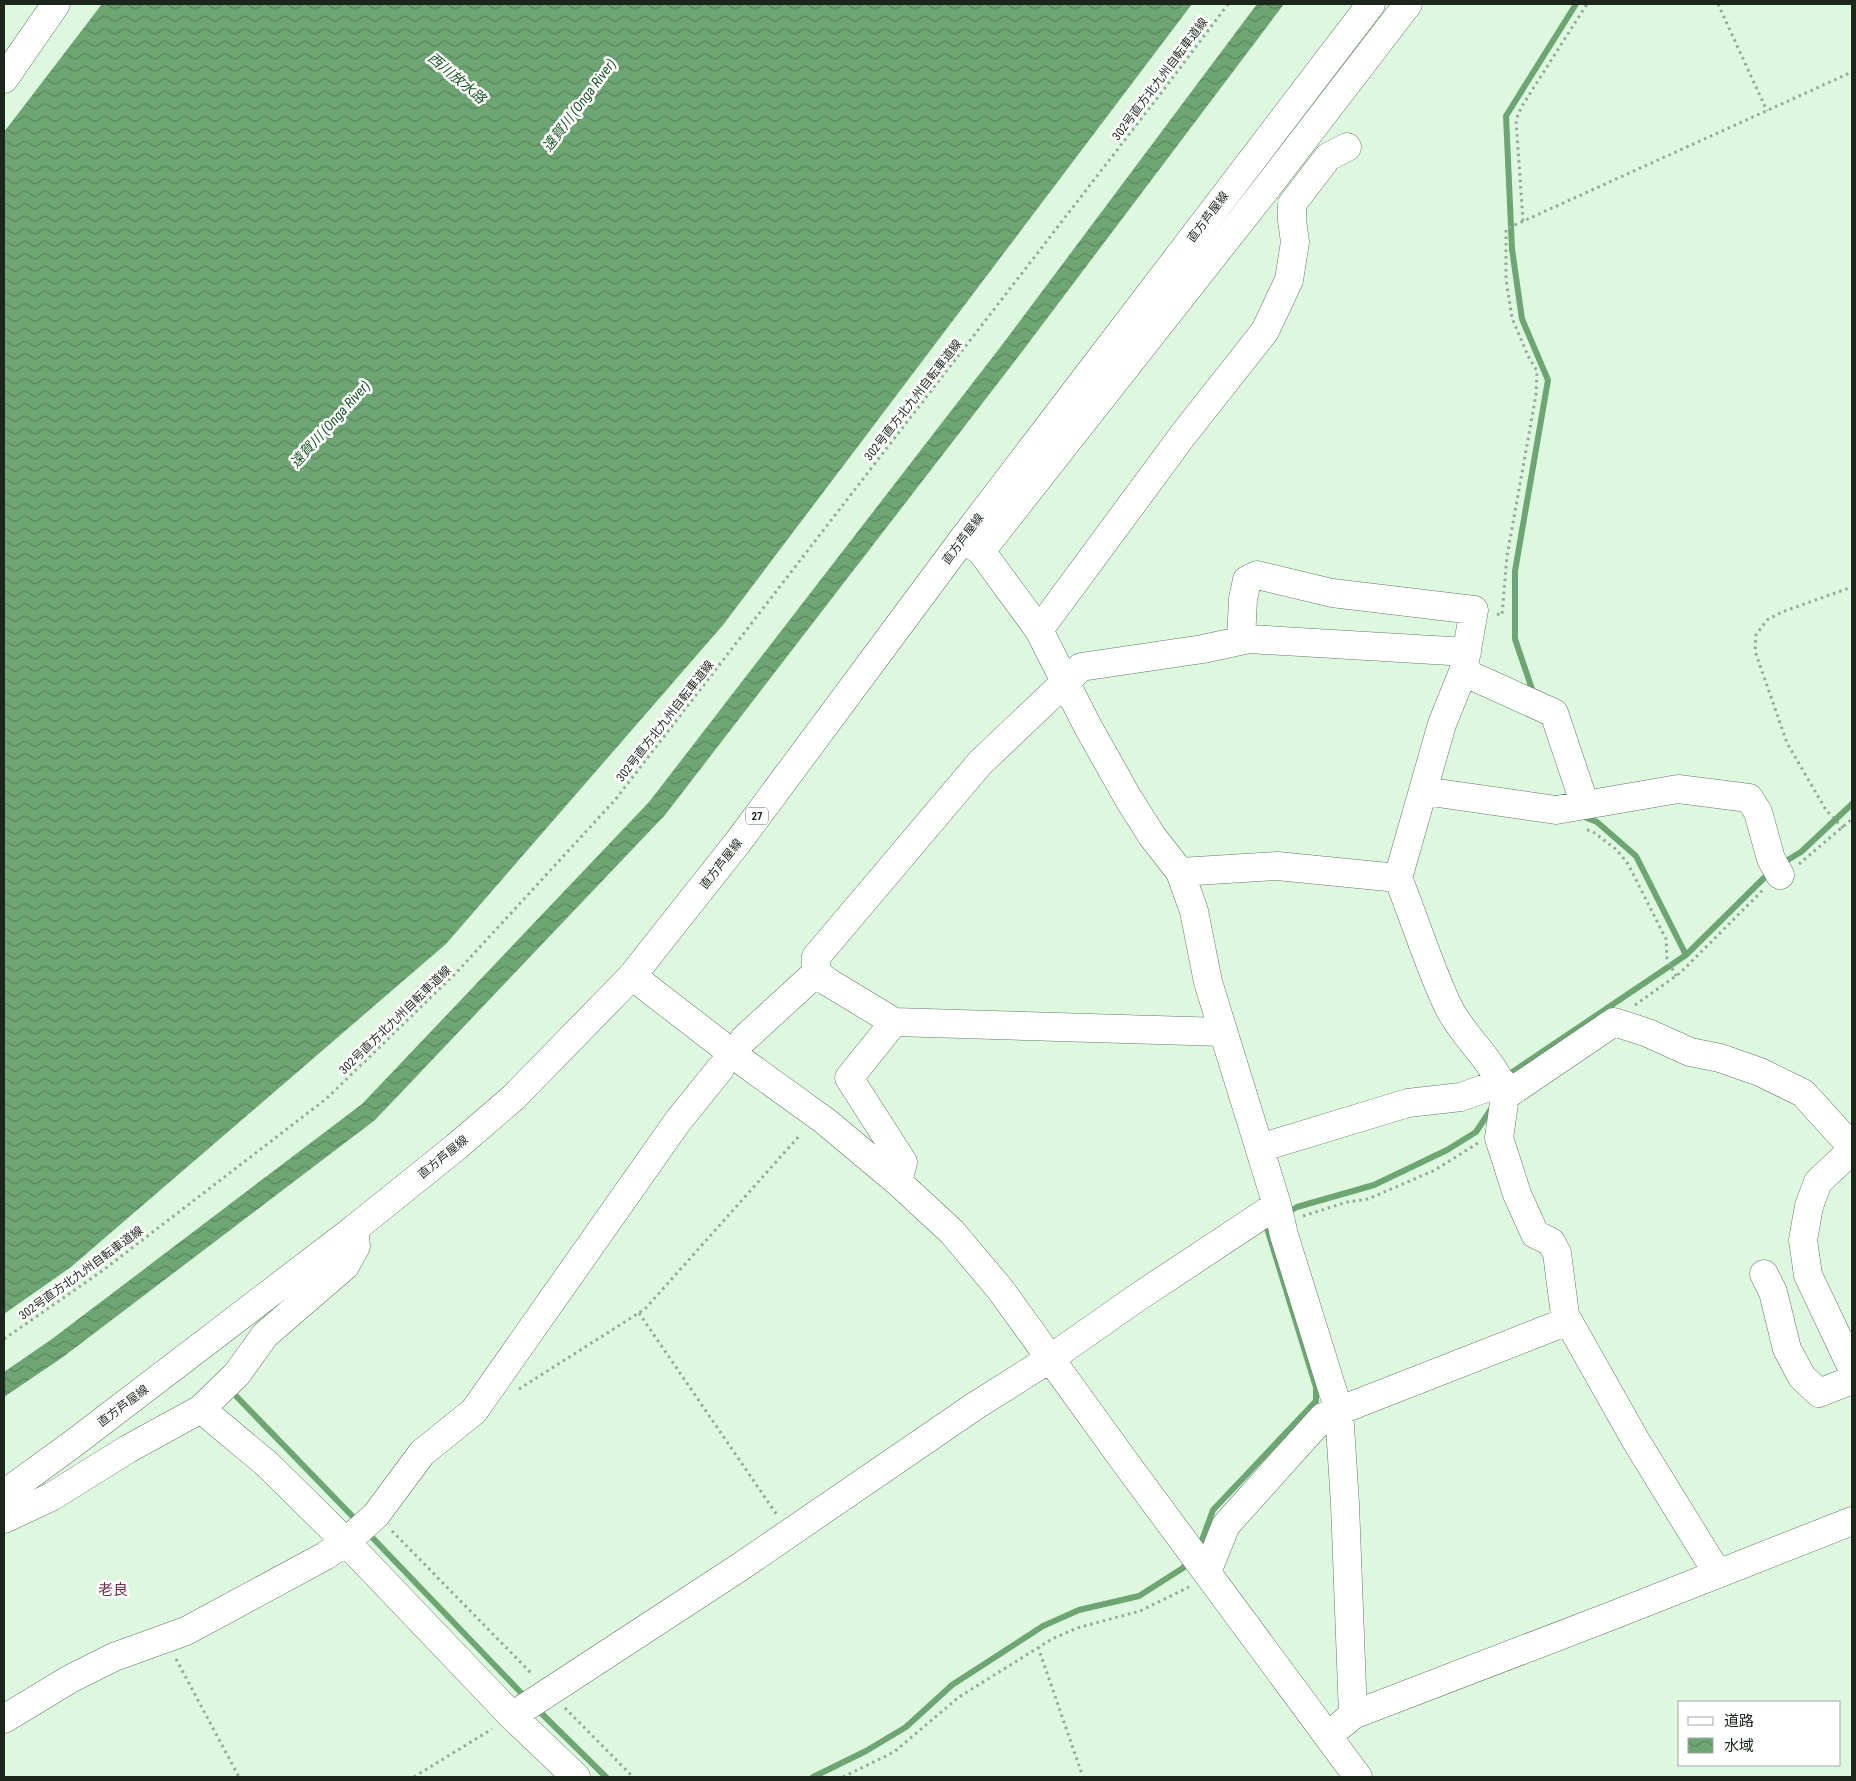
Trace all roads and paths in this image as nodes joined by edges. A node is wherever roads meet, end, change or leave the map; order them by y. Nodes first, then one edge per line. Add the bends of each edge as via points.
1 (56, 4) edge
2 (1228, 4) edge
3 (1371, 4) edge
4 (1408, 4) edge
5 (1587, 4) edge
6 (1718, 4) edge
7 (1852, 72) edge
8 (4, 78) edge
9 (1767, 111) junction
10 (1347, 147) dead end
11 (1280, 172) junction
12 (1292, 204) junction
13 (1523, 221) junction
14 (972, 545) junction
15 (1852, 587) edge
16 (1474, 610) junction
17 (1039, 630) junction
18 (1241, 640) junction
19 (1465, 662) junction
20 (1066, 680) junction
21 (1424, 791) junction
22 (1574, 807) junction
23 (1852, 819) edge
24 (1843, 828) junction
25 (1180, 872) junction
26 (1780, 876) junction
27 (1398, 878) junction
28 (816, 973) junction
29 (632, 976) junction
30 (1676, 976) junction
31 (894, 1022) junction
32 (1614, 1022) junction
33 (1223, 1032) junction
34 (744, 1039) dead end
35 (720, 1069) dead end
36 (1503, 1089) junction
37 (1500, 1126) junction
38 (800, 1136) dead end
39 (1260, 1148) junction
40 (1852, 1148) edge
41 (898, 1182) junction
42 (1280, 1216) junction
43 (354, 1229) junction
44 (1764, 1274) dead end
45 (639, 1313) junction
46 (1568, 1321) junction
47 (4, 1339) edge
48 (1052, 1358) junction
49 (1852, 1368) edge
50 (1852, 1380) edge
51 (518, 1390) dead end
52 (201, 1410) junction
53 (1339, 1411) junction
54 (4, 1494) edge
55 (376, 1515) junction
56 (4, 1520) edge
57 (1852, 1521) edge
58 (790, 1533) junction
59 (346, 1542) junction
60 (1207, 1572) junction
61 (1718, 1574) junction
62 (165, 1639) junction
63 (1038, 1647) junction
64 (549, 1692) junction
65 (1353, 1715) junction
66 (512, 1716) junction
67 (4, 1719) edge
68 (1328, 1736) junction
69 (240, 1777) edge
70 (414, 1777) edge
71 (576, 1777) edge
72 (633, 1777) edge
73 (843, 1777) edge
74 (1083, 1777) edge
75 (1358, 1777) edge

1 - 8 street
2 - 47 path, 302号直方北九州自転車道線 via 615,800 456,973 326,1099 102,1271
3 - 14 street, 直方芦屋線 / 27
4 - 11 street
5 - 13 path via 1516,120
6 - 9 path
7 - 9 path
9 - 13 path
10 - 12 street via 1328,157
11 - 12 street
11 - 14 street
12 - 17 street via 1295,242 1288,280 1265,331
13 - 16 path via 1506,229 1506,279 1512,318 1537,371 1536,395 1507,556 1502,615
14 - 17 street
14 - 29 street, 直方芦屋線 / 27
15 - 24 path via 1782,612 1767,620 1756,635 1756,651 1786,743 1826,810
16 - 18 street via 1332,593 1257,575 1247,580
16 - 19 street
17 - 20 street
18 - 19 street via 1258,639
18 - 20 street via 1081,667
19 - 21 street via 1442,724
19 - 22 street via 1554,713
20 - 25 street via 1128,798
20 - 28 street via 980,763 816,957
21 - 22 street via 1556,810
21 - 27 street
22 - 26 street via 1678,788 1749,798 1758,812 1771,859
22 - 30 path via 1568,824 1592,831 1617,850 1628,864 1666,939 1667,959
23 - 24 path
24 - 26 path
25 - 27 street via 1277,866
25 - 33 street via 1194,911 1208,982
26 - 30 path via 1772,880
27 - 36 street via 1448,1008
28 - 31 street
28 - 34 street
29 - 41 street via 825,1121
29 - 43 street, 直方芦屋線 / 27 via 514,1097
30 - 32 path
31 - 33 street
31 - 41 street via 849,1078 902,1162
32 - 36 street
32 - 40 street via 1690,1052 1760,1072 1803,1093
33 - 39 street
35 - 55 street via 678,1121 474,1411 422,1453
36 - 37 street
36 - 39 street via 1461,1098 1408,1103
37 - 42 path via 1435,1170 1368,1199 1305,1215
37 - 46 street via 1499,1138 1520,1202 1535,1234 1551,1242 1557,1254
38 - 45 path
39 - 42 street
40 - 49 street via 1818,1182 1809,1206 1803,1240 1808,1275
41 - 48 street via 952,1232
42 - 48 street via 1138,1297
42 - 53 street
43 - 52 street via 356,1246 344,1266 265,1335 237,1374
43 - 54 street, 直方芦屋線 / 27
44 - 50 street via 1773,1292 1787,1349 1802,1377 1818,1393
45 - 51 path
45 - 58 path
46 - 53 street
46 - 61 street via 1636,1441
48 - 58 street via 975,1406
48 - 60 street
52 - 56 street via 128,1449 51,1497
52 - 59 street via 268,1465
53 - 60 street via 1323,1417 1226,1525
53 - 65 street
55 - 59 street
55 - 64 path
57 - 61 street
58 - 64 street
59 - 62 street via 186,1631
59 - 66 street
60 - 63 path via 1195,1584 1140,1611 1077,1628
60 - 68 street
61 - 65 street
62 - 67 street via 114,1657 79,1674
62 - 69 path
63 - 73 path via 959,1697 894,1752
63 - 74 path
64 - 66 street
64 - 72 path
65 - 68 street
66 - 70 path
66 - 71 street
68 - 75 street

